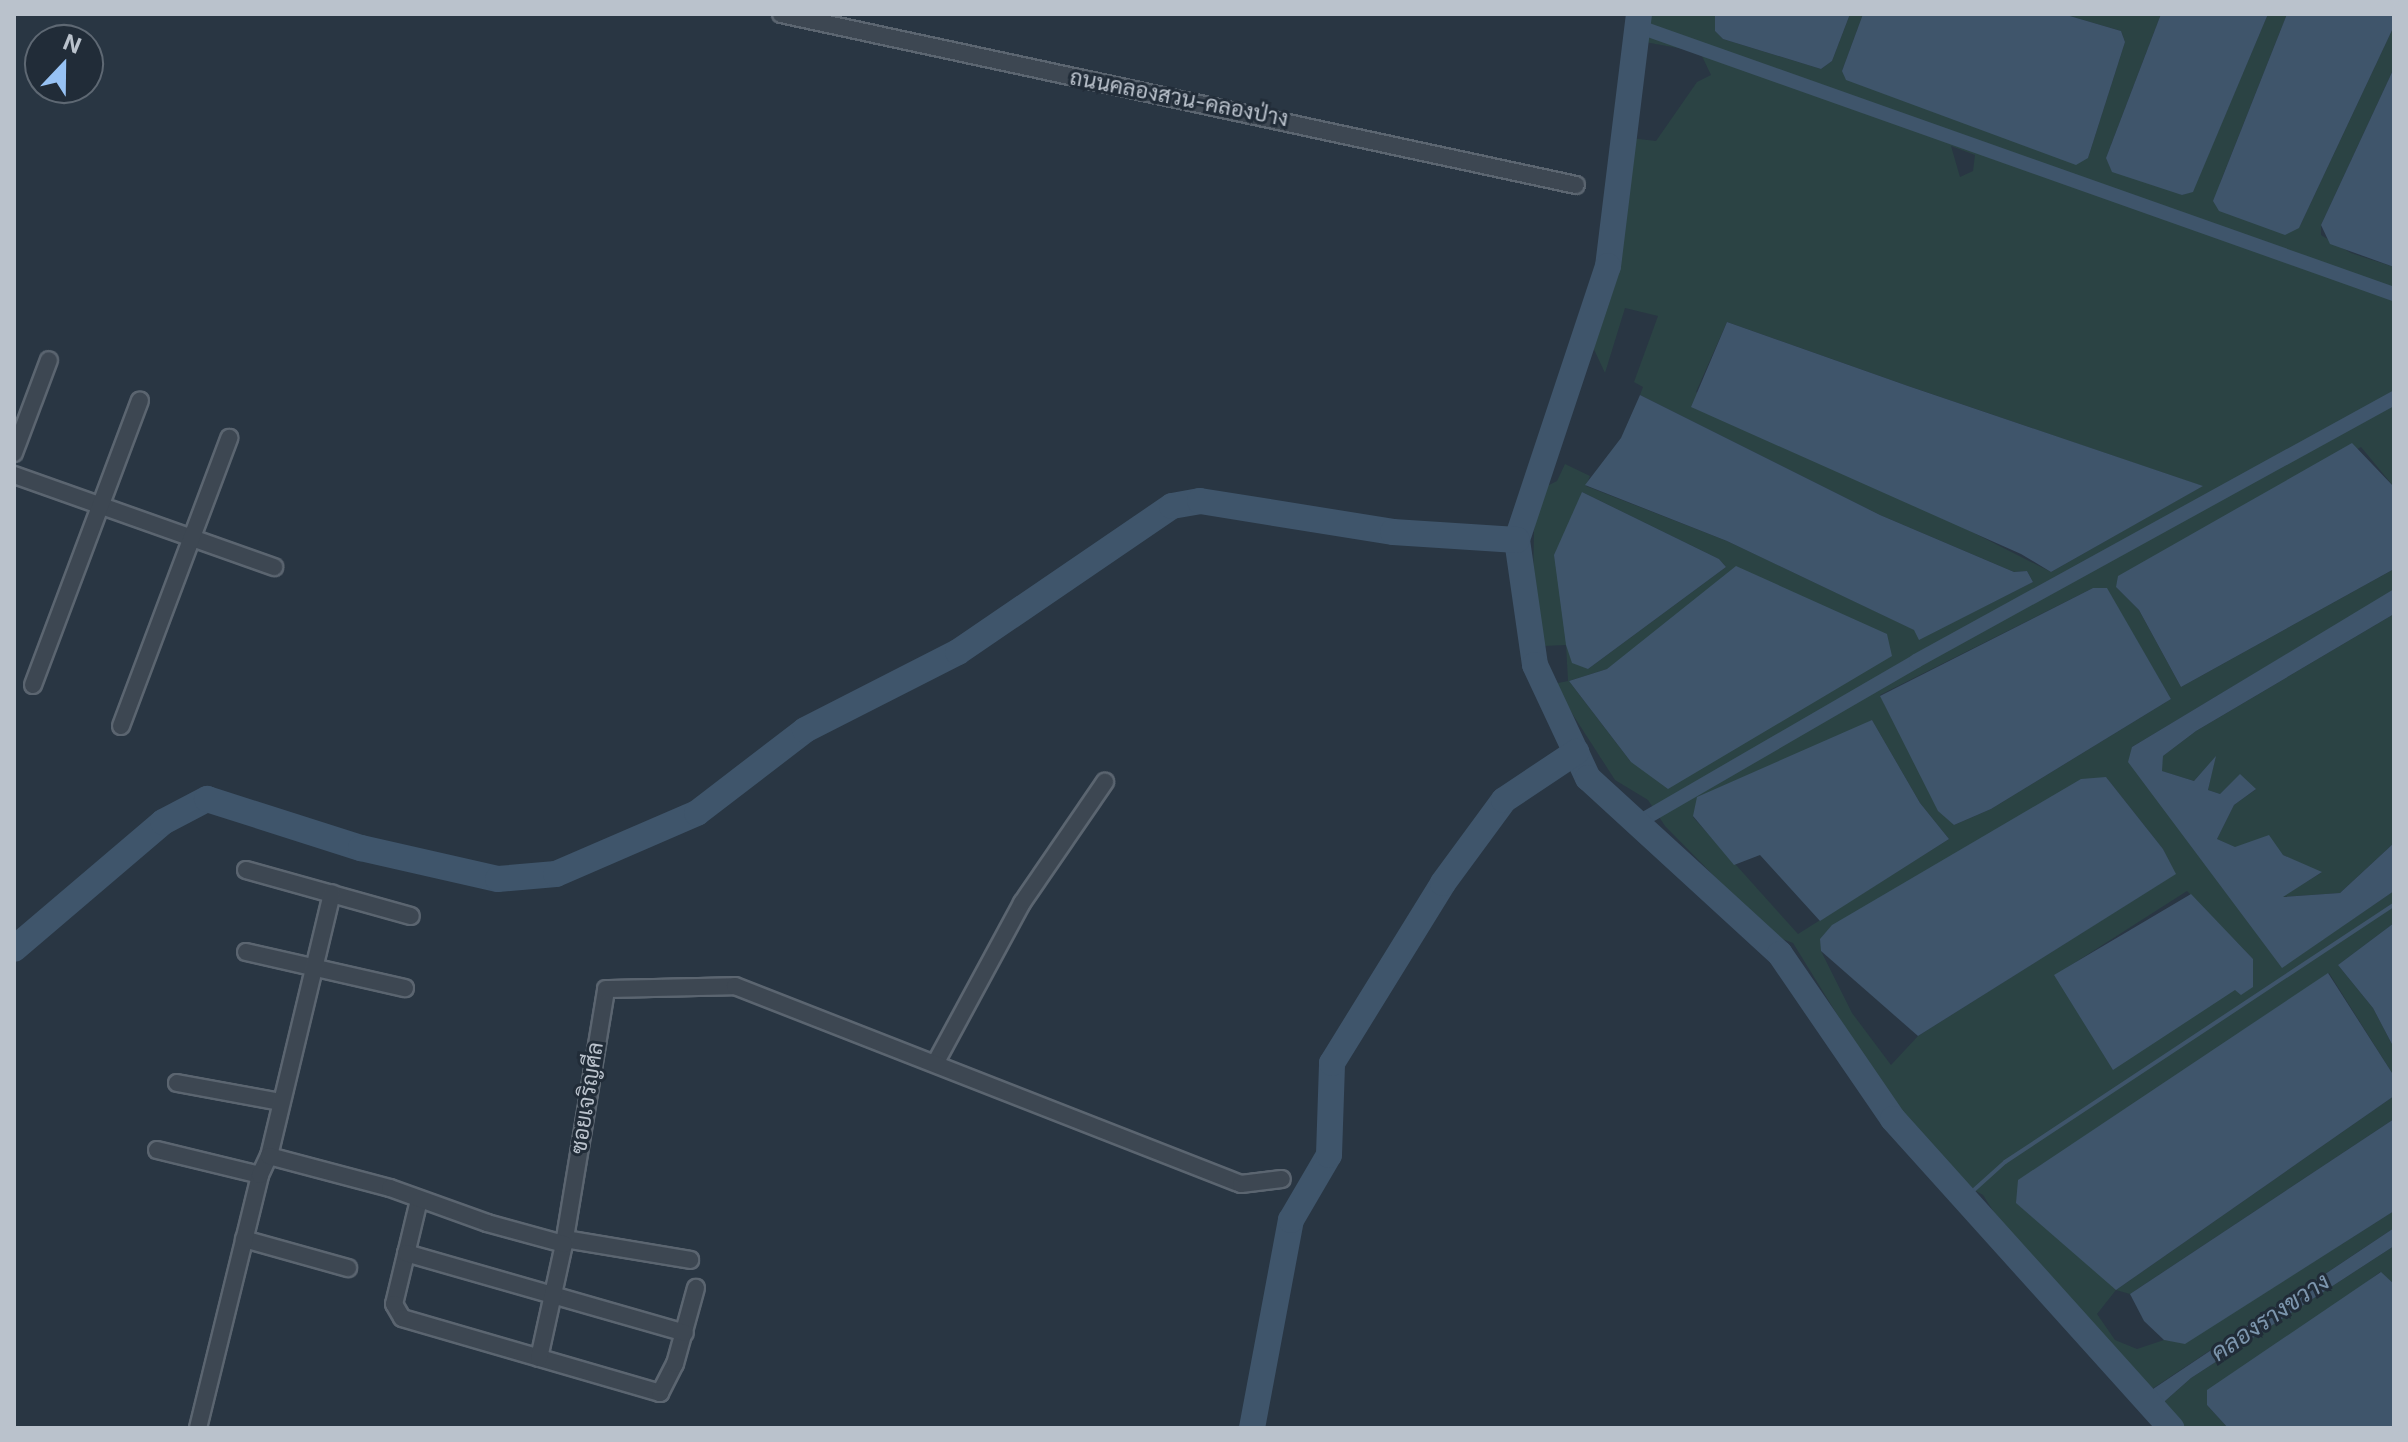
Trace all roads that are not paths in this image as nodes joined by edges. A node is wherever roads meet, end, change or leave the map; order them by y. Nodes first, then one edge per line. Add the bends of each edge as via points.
1 (781, 14) edge
2 (1576, 185) dead end
3 (49, 360) dead end
4 (140, 400) dead end
5 (229, 438) dead end
6 (14, 453) edge
7 (14, 475) edge
8 (100, 506) junction
9 (190, 537) junction
10 (274, 567) dead end
11 (33, 685) dead end
12 (121, 726) dead end
13 (1105, 782) dead end
14 (246, 870) dead end
15 (332, 893) junction
16 (411, 916) dead end
17 (246, 952) dead end
18 (312, 965) junction
19 (405, 988) dead end
20 (936, 1062) junction
21 (177, 1083) dead end
22 (281, 1102) junction
23 (157, 1150) dead end
24 (269, 1156) junction
25 (260, 1175) junction
26 (1282, 1179) dead end
27 (419, 1200) junction
28 (244, 1239) junction
29 (565, 1242) junction
30 (406, 1253) junction
31 (690, 1260) dead end
32 (348, 1268) dead end
33 (696, 1288) dead end
34 (554, 1294) junction
35 (685, 1333) junction
36 (539, 1358) junction
37 (198, 1428) edge

1 - 2 street, ถนนคลองสวน-คลองป่าง
3 - 6 street
4 - 8 street
5 - 9 street
7 - 8 street
8 - 9 street
8 - 11 street
9 - 10 street
9 - 12 street
13 - 20 street via 1022,903
14 - 15 street
15 - 16 street
15 - 18 street
17 - 18 street
18 - 19 street
18 - 22 street
20 - 26 street, ซอยเจริญศีล via 1241,1184
20 - 29 street, ซอยเจริญศีล via 735,986 606,989
21 - 22 street
22 - 24 street
23 - 25 street
24 - 25 street
24 - 27 street
25 - 28 street
27 - 29 street
27 - 30 street
28 - 32 street
28 - 37 street
29 - 31 street
29 - 34 street
30 - 34 street
30 - 36 street via 394,1304 398,1316
33 - 35 street
34 - 35 street
34 - 36 street
35 - 36 street via 660,1393

